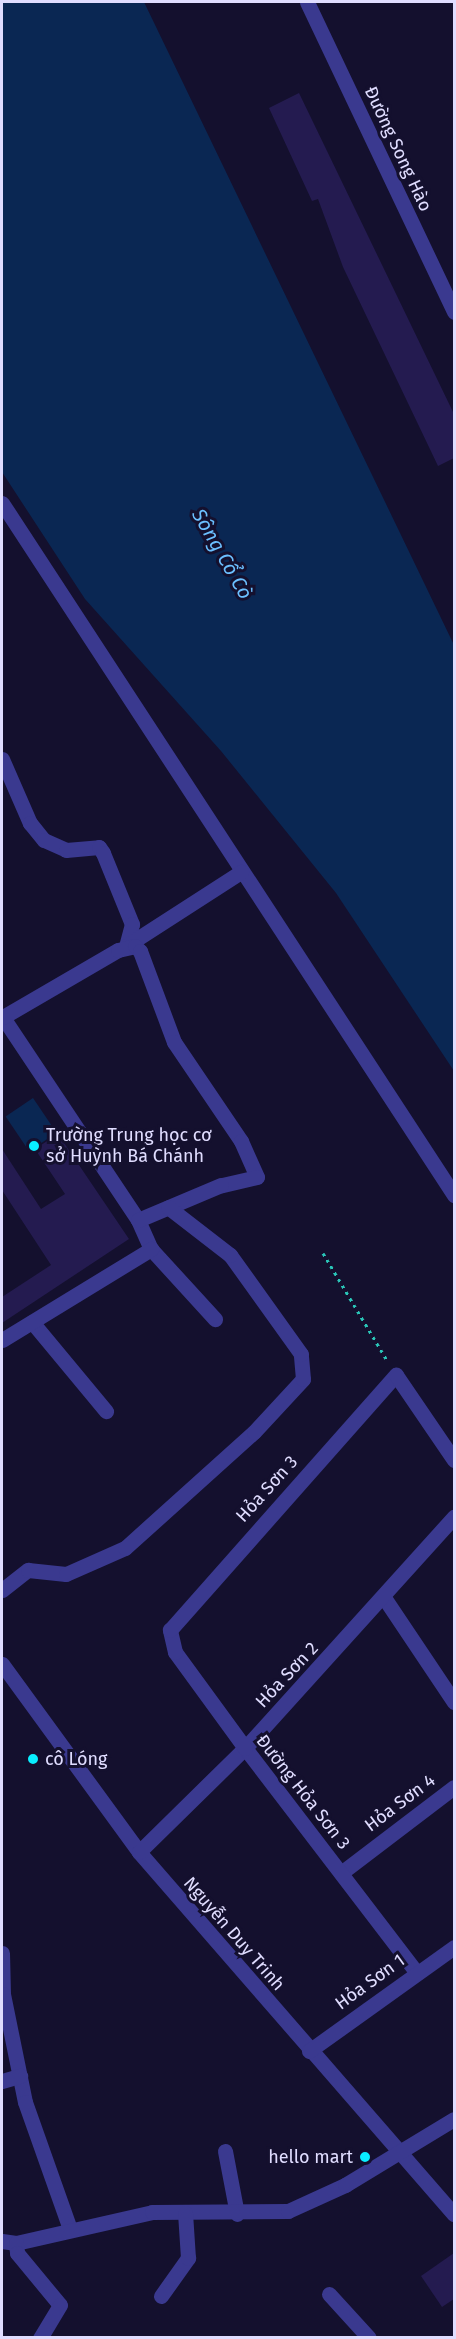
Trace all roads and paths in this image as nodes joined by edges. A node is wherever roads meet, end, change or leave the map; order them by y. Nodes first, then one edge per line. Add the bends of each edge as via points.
1 (307, 2) edge
2 (454, 312) edge
3 (2, 503) edge
4 (2, 759) edge
5 (241, 872) junction
6 (126, 946) junction
7 (2, 1017) edge
8 (454, 1195) edge
9 (168, 1207) junction
10 (138, 1220) junction
11 (151, 1249) junction
12 (323, 1253) dead end
13 (215, 1320) dead end
14 (32, 1322) junction
15 (2, 1340) edge
16 (396, 1375) junction
17 (106, 1411) dead end
18 (454, 1460) edge
19 (454, 1517) edge
20 (2, 1590) edge
21 (385, 1599) junction
22 (170, 1630) joint
23 (2, 1664) edge
24 (454, 1702) edge
25 (244, 1748) junction
26 (454, 1786) edge
27 (139, 1852) junction
28 (341, 1873) junction
29 (454, 1947) edge
30 (2, 1953) edge
31 (417, 1973) junction
32 (2, 1994) edge
33 (309, 2051) junction
34 (20, 2076) junction
35 (2, 2081) edge
36 (454, 2118) edge
37 (397, 2150) junction
38 (225, 2151) dead end
39 (185, 2213) junction
40 (237, 2214) junction
41 (454, 2214) edge
42 (70, 2229) junction
43 (9, 2242) edge
44 (328, 2294) dead end
45 (161, 2296) dead end
46 (40, 2337) edge
47 (369, 2337) edge

1 - 2 street, Đường Song Hào
3 - 5 street
4 - 6 street via 30,823 44,840 66,850 99,847 103,853 132,924
5 - 6 street
5 - 8 street
6 - 7 street
6 - 9 street via 140,951 174,1042 241,1141 257,1178 221,1185
7 - 10 street
9 - 10 street
9 - 20 street via 211,1237 236,1263 301,1354 303,1378 254,1432 125,1548 72,1572 47,1575 28,1570
10 - 11 street
11 - 13 street
11 - 14 street
12 - 16 path
14 - 15 street
14 - 17 street
16 - 18 street
16 - 22 street, Hỏa Sơn 3
19 - 21 street, Hỏa Sơn 2
21 - 24 street
21 - 25 street, Hỏa Sơn 2
22 - 25 street, Đường Hỏa Sơn 3 via 175,1652
23 - 27 street, Nguyễn Duy Trinh
25 - 27 street, Hỏa Sơn 2
25 - 28 street, Đường Hỏa Sơn 3
26 - 28 street, Hỏa Sơn 4
27 - 33 street, Nguyễn Duy Trinh
28 - 31 street, Đường Hỏa Sơn 3
29 - 31 street, Hỏa Sơn 1
30 - 32 street
31 - 33 street, Hỏa Sơn 1
32 - 34 street
33 - 37 street, Nguyễn Duy Trinh
34 - 35 street
34 - 42 street
36 - 37 street
37 - 40 street via 318,2200 288,2211
37 - 41 street, Nguyễn Duy Trinh
38 - 40 street
39 - 40 street
39 - 42 street via 118,2216
39 - 45 street via 188,2258
42 - 43 street
43 - 46 street via 60,2305
44 - 47 street

